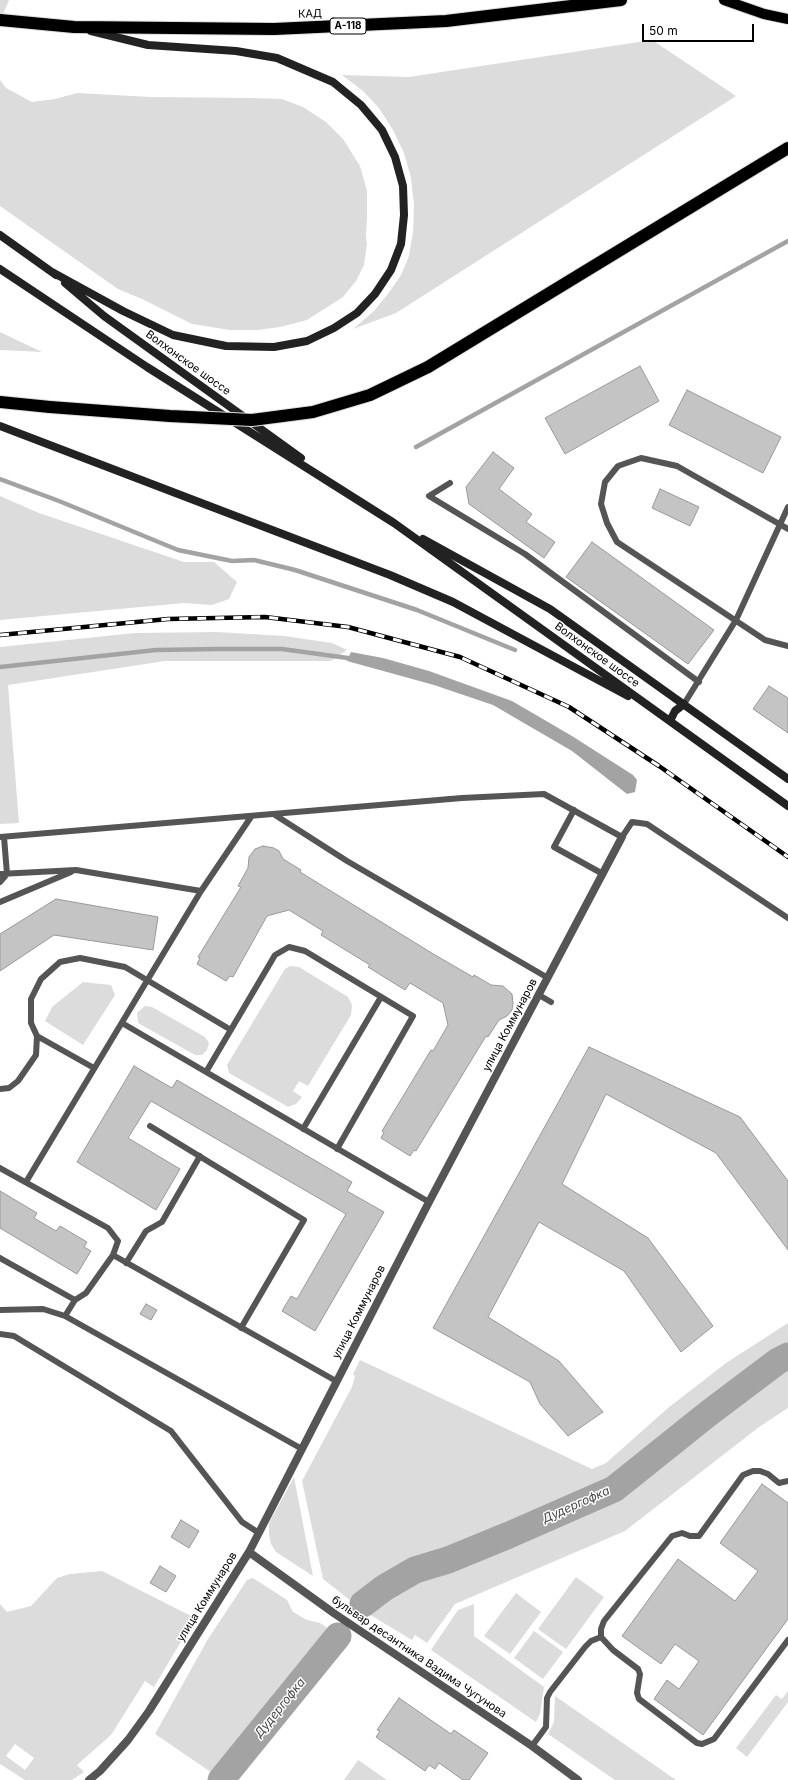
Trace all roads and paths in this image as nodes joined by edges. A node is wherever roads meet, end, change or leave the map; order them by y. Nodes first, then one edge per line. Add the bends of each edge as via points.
1 (621, 0) edge
2 (724, 0) edge
3 (788, 19) edge
4 (0, 20) edge
5 (74, 27) junction
6 (788, 148) edge
7 (0, 235) edge
8 (0, 269) edge
9 (52, 272) junction
10 (0, 402) edge
11 (0, 426) edge
12 (450, 483) dead end
13 (366, 506) junction
14 (788, 506) edge
15 (394, 524) junction
16 (779, 524) junction
17 (788, 529) edge
18 (736, 620) junction
19 (788, 646) edge
20 (699, 682) junction
21 (684, 704) junction
22 (670, 721) junction
23 (788, 779) edge
24 (788, 806) edge
25 (574, 810) junction
26 (275, 815) junction
27 (251, 817) junction
28 (2, 837) edge
29 (622, 837) junction
30 (76, 870) junction
31 (0, 874) edge
32 (7, 874) junction
33 (603, 874) junction
34 (0, 882) edge
35 (201, 891) junction
36 (0, 902) edge
37 (788, 918) edge
38 (548, 978) junction
39 (147, 980) junction
40 (539, 996) junction
41 (381, 998) junction
42 (551, 1002) dead end
43 (122, 1023) junction
44 (231, 1030) junction
45 (38, 1036) junction
46 (94, 1068) junction
47 (206, 1072) junction
48 (0, 1089) edge
49 (150, 1126) dead end
50 (303, 1129) junction
51 (337, 1149) junction
52 (200, 1156) junction
53 (0, 1168) edge
54 (26, 1182) junction
55 (429, 1202) junction
56 (112, 1255) junction
57 (0, 1258) edge
58 (126, 1263) junction
59 (75, 1300) junction
60 (0, 1310) edge
61 (65, 1316) junction
62 (241, 1328) junction
63 (0, 1334) edge
64 (336, 1381) junction
65 (302, 1449) junction
66 (788, 1481) edge
67 (259, 1533) junction
68 (249, 1552) junction
69 (601, 1637) junction
70 (788, 1640) edge
71 (532, 1746) junction
72 (89, 1780) edge
73 (578, 1780) edge

1 - 5 highway, КАД / А-118 via 446,21 274,29
2 - 3 main road via 764,14
4 - 5 highway, КАД / А-118
5 - 9 main road via 148,45 236,51 278,58 333,82 361,105 382,130 395,157 403,186 402,244 391,270 375,294 357,313 334,328 307,340 274,347 226,346 173,335
6 - 10 highway, bridge via 428,367 370,395 313,412 252,420
7 - 9 main road, Волхонское шоссе
8 - 13 main road, Волхонское шоссе via 147,367
9 - 13 main road, Волхонское шоссе via 104,316
11 - 22 main road via 390,575 453,602 543,649
12 - 20 lane via 429,496 525,554
13 - 15 main road, Волхонское шоссе
14 - 16 lane
15 - 21 main road, Волхонское шоссе via 550,609
15 - 22 main road, Волхонское шоссе
16 - 17 lane
16 - 18 lane
16 - 18 lane via 677,466 641,458 618,466 605,482 601,504 617,542
18 - 19 lane via 765,640
18 - 20 lane
20 - 21 lane
21 - 22 main road via 675,711
21 - 23 main road, Волхонское шоссе
22 - 24 main road, Волхонское шоссе
25 - 26 lane via 544,794 462,798
25 - 29 lane
25 - 33 lane via 554,847
26 - 27 lane
26 - 38 lane via 347,861
27 - 28 lane
27 - 35 lane
28 - 32 lane
29 - 33 street, улица Коммунаров
29 - 37 lane via 632,822 647,824
30 - 32 lane
30 - 35 lane
30 - 36 lane
31 - 32 lane
32 - 34 lane
33 - 38 street, улица Коммунаров
35 - 39 lane
38 - 40 street, улица Коммунаров
39 - 43 lane
39 - 44 lane
39 - 45 lane via 125,967 80,958 60,962 42,979 31,999 31,1023
40 - 42 lane
40 - 55 street, улица Коммунаров
41 - 44 lane via 305,951 289,946 275,956
41 - 50 lane
41 - 51 lane via 413,1016
43 - 46 lane
43 - 47 lane
44 - 47 lane
45 - 46 lane
45 - 48 lane via 36,1055 18,1081 9,1088
46 - 54 lane
47 - 50 lane
49 - 52 lane
50 - 51 lane
51 - 55 lane
52 - 58 lane via 162,1222 146,1231
52 - 62 lane via 304,1220
53 - 54 lane
54 - 56 lane via 108,1228 118,1241
55 - 64 street, улица Коммунаров
56 - 58 lane
56 - 59 lane via 86,1292
57 - 59 lane
58 - 62 lane
59 - 61 lane
60 - 61 lane via 43,1309
61 - 65 lane
62 - 64 lane
63 - 67 lane via 14,1336 171,1432 242,1522
64 - 65 street, улица Коммунаров
65 - 67 street, улица Коммунаров
66 - 69 lane via 779,1483 760,1471 743,1476 699,1536 682,1533 672,1536 604,1621 600,1629
67 - 68 street, улица Коммунаров
68 - 71 street, бульвар десантника Вадима Чугунова via 335,1614
68 - 72 street, улица Коммунаров via 149,1711 128,1740
69 - 70 lane via 638,1669 639,1699 702,1744 714,1739
69 - 71 lane via 585,1647 550,1692 547,1698 546,1726
71 - 73 street, бульвар десантника Вадима Чугунова

